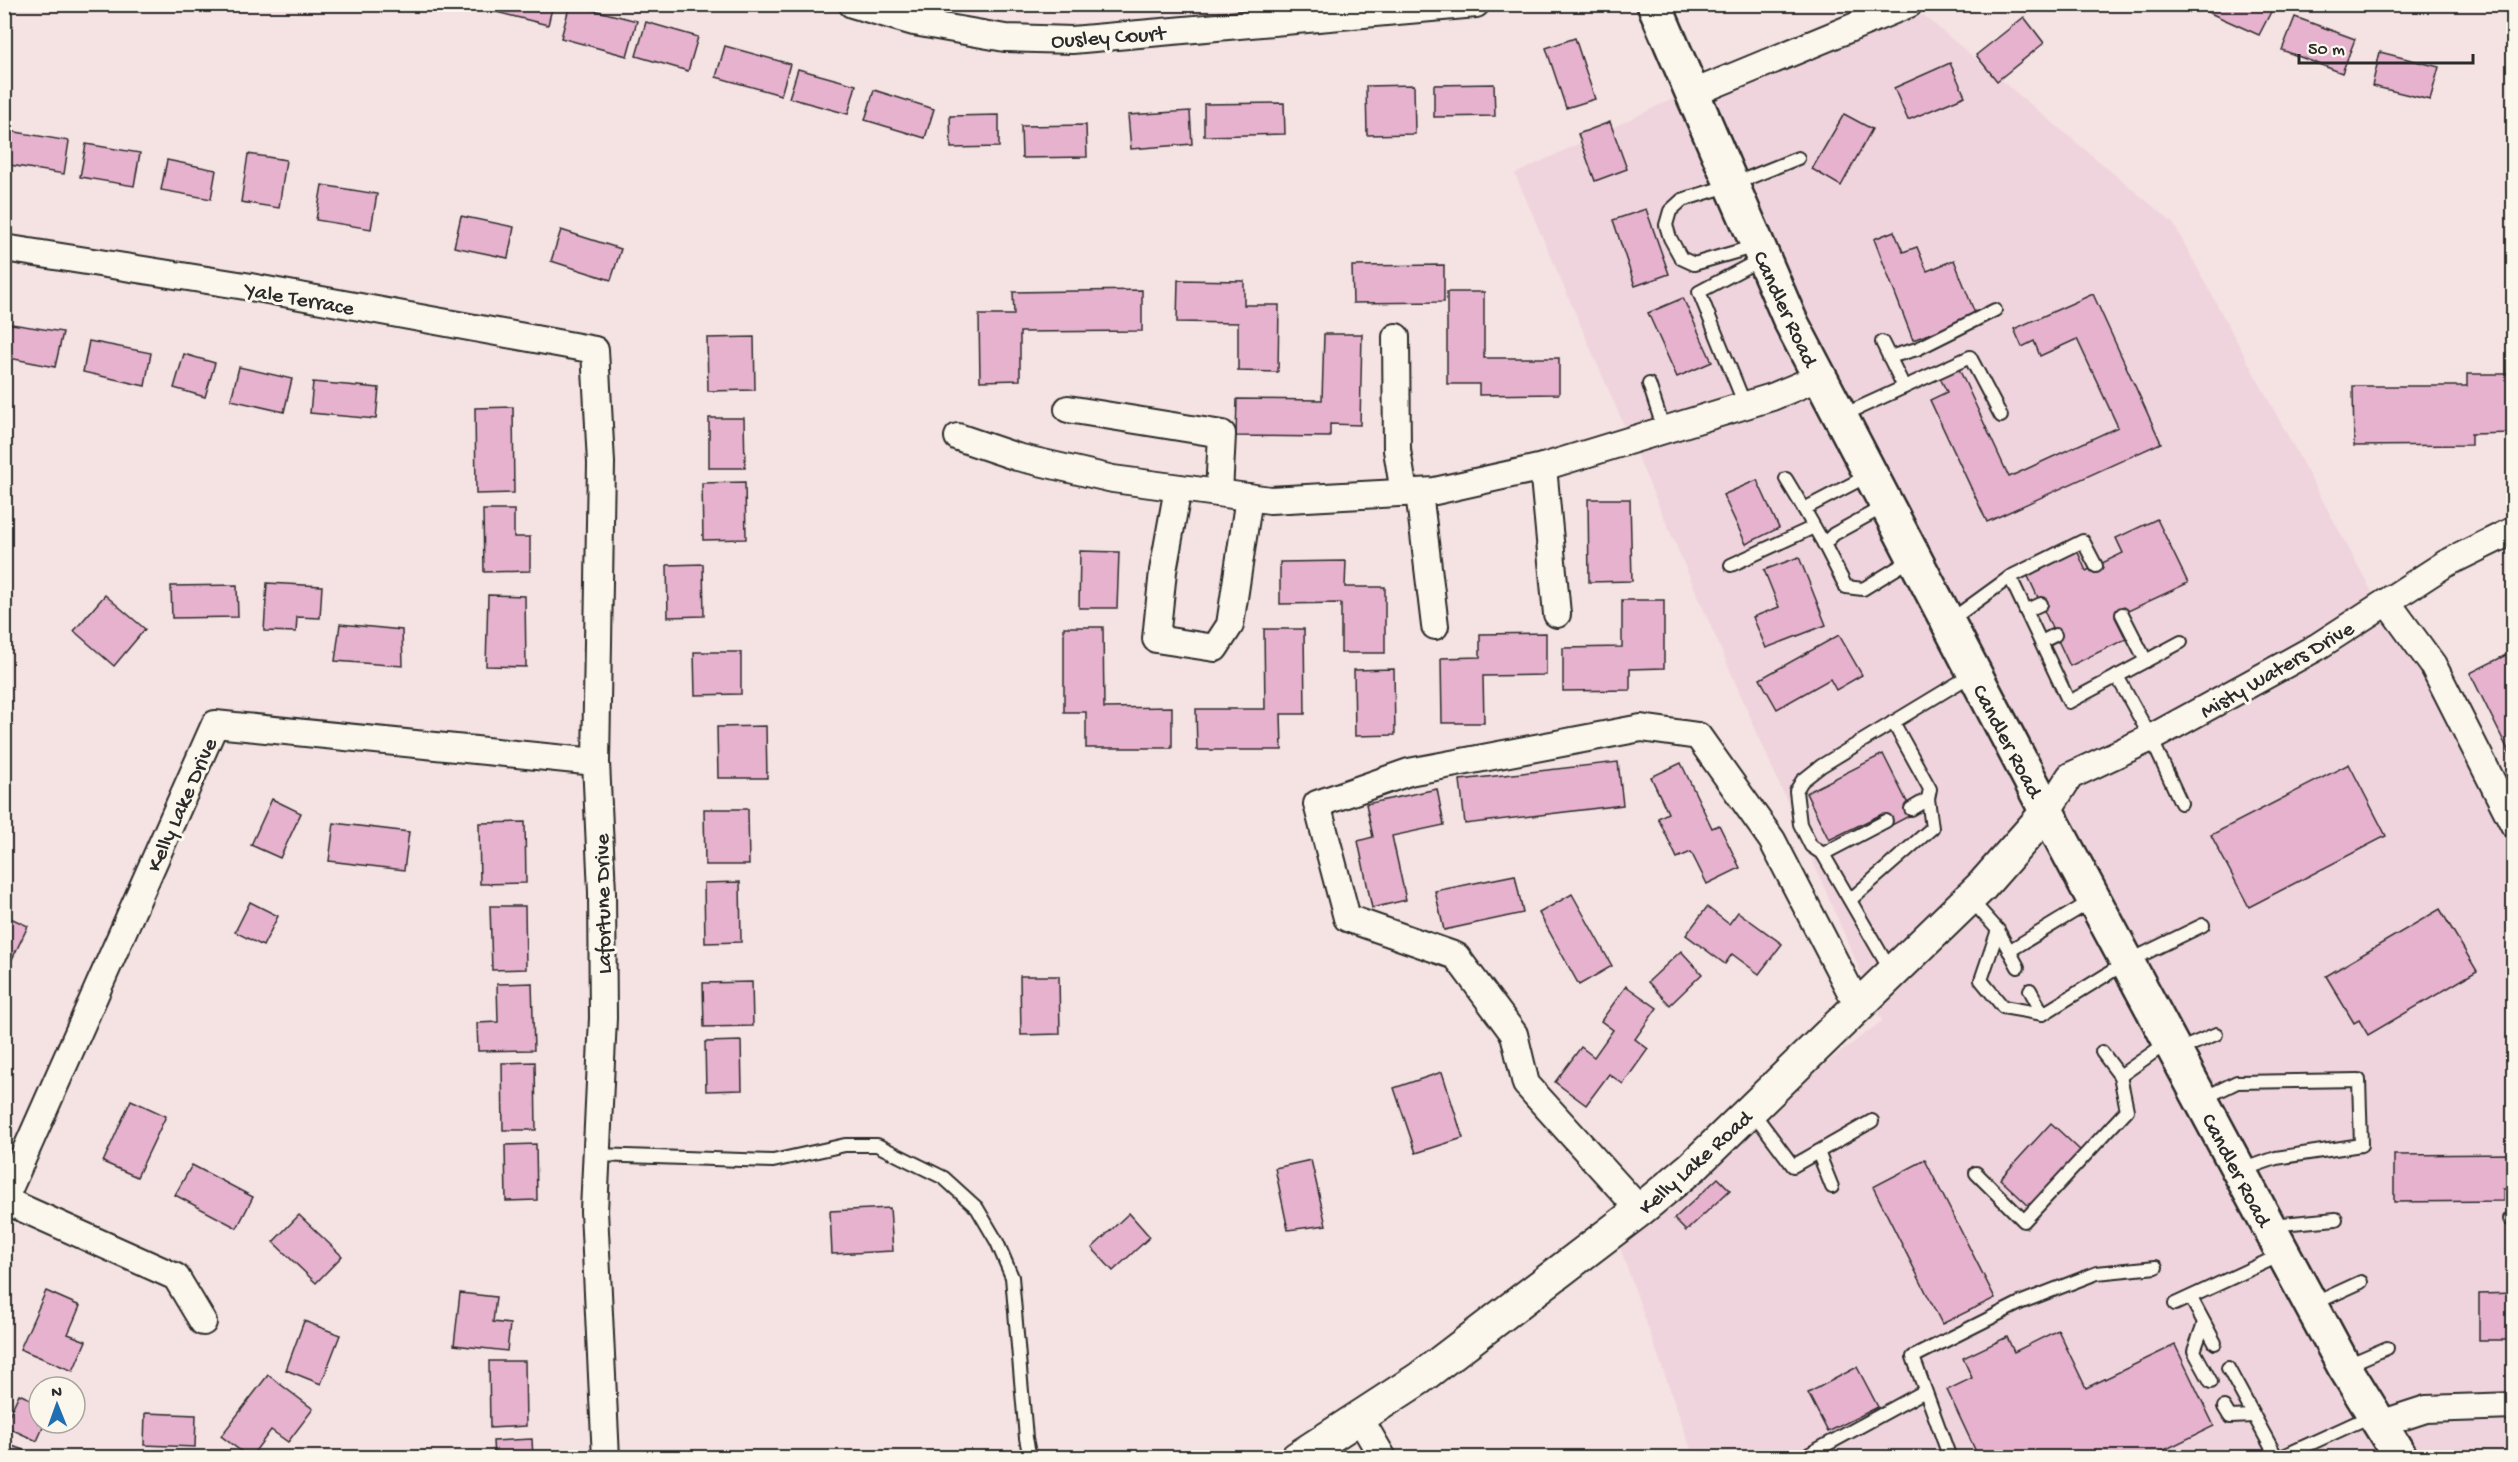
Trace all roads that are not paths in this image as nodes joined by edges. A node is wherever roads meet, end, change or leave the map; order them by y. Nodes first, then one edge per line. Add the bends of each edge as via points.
1 (852, 4) edge
2 (1476, 4) edge
3 (1654, 4) edge
4 (1910, 4) edge
5 (1691, 94) junction
6 (1798, 158) dead end
7 (1731, 185) junction
8 (4, 248) edge
9 (1760, 252) junction
10 (1995, 310) dead end
11 (1396, 337) dead end
12 (1882, 342) dead end
13 (595, 350) joint
14 (1889, 357) junction
15 (1820, 377) junction
16 (1649, 384) dead end
17 (1904, 387) junction
18 (1745, 405) junction
19 (1068, 409) dead end
20 (1840, 416) junction
21 (2001, 416) dead end
22 (1664, 430) junction
23 (958, 437) dead end
24 (1543, 466) junction
25 (1870, 474) junction
26 (1786, 478) dead end
27 (1178, 488) junction
28 (1412, 492) junction
29 (1219, 493) junction
30 (1249, 497) junction
31 (1886, 505) junction
32 (1804, 509) junction
33 (1814, 527) junction
34 (2514, 530) edge
35 (1824, 544) junction
36 (1914, 558) junction
37 (1731, 565) dead end
38 (2096, 566) dead end
39 (2010, 577) junction
40 (2386, 602) junction
41 (2041, 604) dead end
42 (2026, 611) junction
43 (1557, 614) dead end
44 (2122, 614) dead end
45 (1947, 622) junction
46 (1434, 626) dead end
47 (2055, 634) dead end
48 (2041, 642) junction
49 (2181, 642) dead end
50 (2146, 661) junction
51 (1974, 673) junction
52 (2117, 676) junction
53 (1893, 722) junction
54 (2151, 738) junction
55 (596, 762) junction
56 (1928, 799) junction
57 (2181, 803) dead end
58 (1911, 809) dead end
59 (2047, 812) junction
60 (1886, 821) dead end
61 (2514, 825) edge
62 (1823, 854) junction
63 (1969, 898) junction
64 (1850, 900) junction
65 (2094, 900) junction
66 (2203, 925) dead end
67 (1998, 930) junction
68 (2008, 951) junction
69 (2127, 962) junction
70 (2018, 967) dead end
71 (1892, 973) junction
72 (2030, 990) dead end
73 (1858, 1006) junction
74 (2043, 1014) junction
75 (2216, 1034) dead end
76 (2172, 1047) junction
77 (2102, 1052) dead end
78 (2121, 1076) junction
79 (2201, 1100) junction
80 (1752, 1110) junction
81 (1872, 1121) dead end
82 (1818, 1152) junction
83 (597, 1155) junction
84 (2239, 1171) junction
85 (1976, 1173) dead end
86 (1832, 1187) dead end
87 (4, 1200) edge
88 (1640, 1210) junction
89 (2336, 1219) dead end
90 (2268, 1225) junction
91 (2284, 1254) junction
92 (2156, 1267) dead end
93 (2361, 1282) dead end
94 (2191, 1298) junction
95 (2175, 1304) dead end
96 (2312, 1305) junction
97 (203, 1322) dead end
98 (2204, 1323) junction
99 (2215, 1343) dead end
100 (2387, 1348) dead end
101 (2344, 1366) junction
102 (2228, 1368) dead end
103 (2211, 1382) dead end
104 (1925, 1391) junction
105 (2514, 1406) edge
106 (2224, 1407) dead end
107 (2254, 1416) junction
108 (1359, 1417) junction
109 (2377, 1419) junction
110 (606, 1458) edge
111 (1030, 1458) edge
112 (1297, 1458) edge
113 (1383, 1458) edge
114 (1802, 1458) edge
115 (1950, 1458) edge
116 (2278, 1458) edge
117 (2401, 1458) edge

1 - 2 street, Ousley Court via 914,22 994,36 1071,40
3 - 5 main road, Candler Road
4 - 5 street
5 - 7 main road, Candler Road
6 - 7 lane
7 - 9 main road, Candler Road
7 - 9 lane via 1682,200 1670,211 1666,225 1670,238 1681,258 1694,264
8 - 13 street, Yale Terrace via 245,286
9 - 15 main road, Candler Road
9 - 18 lane via 1700,292
10 - 14 lane via 1917,349
11 - 28 street via 1397,450
12 - 14 lane
13 - 55 street, Lafortune Drive via 601,463
14 - 17 lane
15 - 18 street
15 - 20 main road, Candler Road
16 - 22 lane
17 - 20 lane
17 - 21 lane via 1970,357
18 - 22 street
19 - 29 street via 1222,434
20 - 25 main road, Candler Road
22 - 24 street
23 - 27 street via 1017,457 1113,479
24 - 28 street via 1435,491
24 - 43 street
25 - 31 main road, Candler Road
25 - 32 lane
26 - 32 lane
27 - 29 street
27 - 30 street via 1156,639 1215,648 1230,625
28 - 30 street via 1270,500
28 - 46 street
29 - 30 street
31 - 35 lane via 1834,534
31 - 36 main road, Candler Road
32 - 33 lane
33 - 35 lane
33 - 37 lane
34 - 40 street, Misty Waters Drive via 2445,564
35 - 36 lane via 1846,587 1854,589 1863,589
36 - 45 main road, Candler Road
38 - 39 lane via 2083,541
39 - 42 lane
39 - 45 lane
40 - 54 street, Misty Waters Drive via 2317,647
40 - 61 street via 2433,665
41 - 42 lane
42 - 48 lane
44 - 50 lane
45 - 51 main road, Candler Road
47 - 48 lane
48 - 52 lane via 2069,702
49 - 50 lane
50 - 52 lane
51 - 53 lane
51 - 59 main road, Candler Road
52 - 54 lane
53 - 56 lane via 1930,789
53 - 62 lane via 1821,766 1796,791 1800,824 1811,846
54 - 57 lane
54 - 59 street, Misty Waters Drive via 2070,776
55 - 83 street, Lafortune Drive via 603,1018
55 - 87 street, Kelly Lake Drive via 215,724
56 - 58 lane
56 - 64 lane via 1932,828
59 - 63 street, Kelly Lake Road
59 - 65 main road, Candler Road
60 - 62 lane
62 - 64 lane
63 - 67 lane
63 - 71 street, Kelly Lake Road
64 - 71 lane
65 - 68 lane
65 - 69 main road, Candler Road
66 - 69 lane
67 - 68 lane
67 - 74 lane via 1981,980 2003,1007
68 - 70 lane
69 - 74 lane
69 - 76 main road, Candler Road
71 - 73 street, Kelly Lake Road
72 - 74 lane
73 - 80 street, Kelly Lake Road
73 - 88 street via 1772,840 1698,736 1641,728 1409,772 1317,804 1347,918 1456,956 1514,1034 1526,1084
75 - 76 lane
76 - 78 lane
76 - 79 main road, Candler Road
77 - 78 lane
78 - 85 lane via 2127,1110 2024,1221
79 - 84 main road, Candler Road
79 - 84 lane via 2237,1082 2359,1080 2361,1145 2276,1158
80 - 82 lane via 1793,1166
80 - 88 street, Kelly Lake Road
81 - 82 lane
82 - 86 lane
83 - 110 street, Lafortune Drive via 594,1211
83 - 111 lane via 773,1161 846,1145 877,1145 944,1178 977,1208 1012,1277
84 - 90 main road, Candler Road
87 - 97 street via 176,1277
88 - 108 street, Kelly Lake Road via 1420,1378
89 - 90 lane
90 - 91 main road, Candler Road
91 - 94 lane
91 - 96 main road, Candler Road
92 - 104 lane via 2097,1273 2022,1302 1913,1357
93 - 96 lane
94 - 95 lane
94 - 98 lane
96 - 101 main road, Candler Road
98 - 99 lane
98 - 103 lane via 2194,1351
100 - 101 lane
101 - 109 main road, Candler Road
102 - 107 lane
104 - 114 lane
104 - 115 lane
105 - 109 street via 2426,1409
106 - 107 lane via 2230,1417
107 - 116 lane
108 - 112 street, Kelly Lake Road
108 - 113 street
109 - 116 lane
109 - 117 main road, Candler Road

